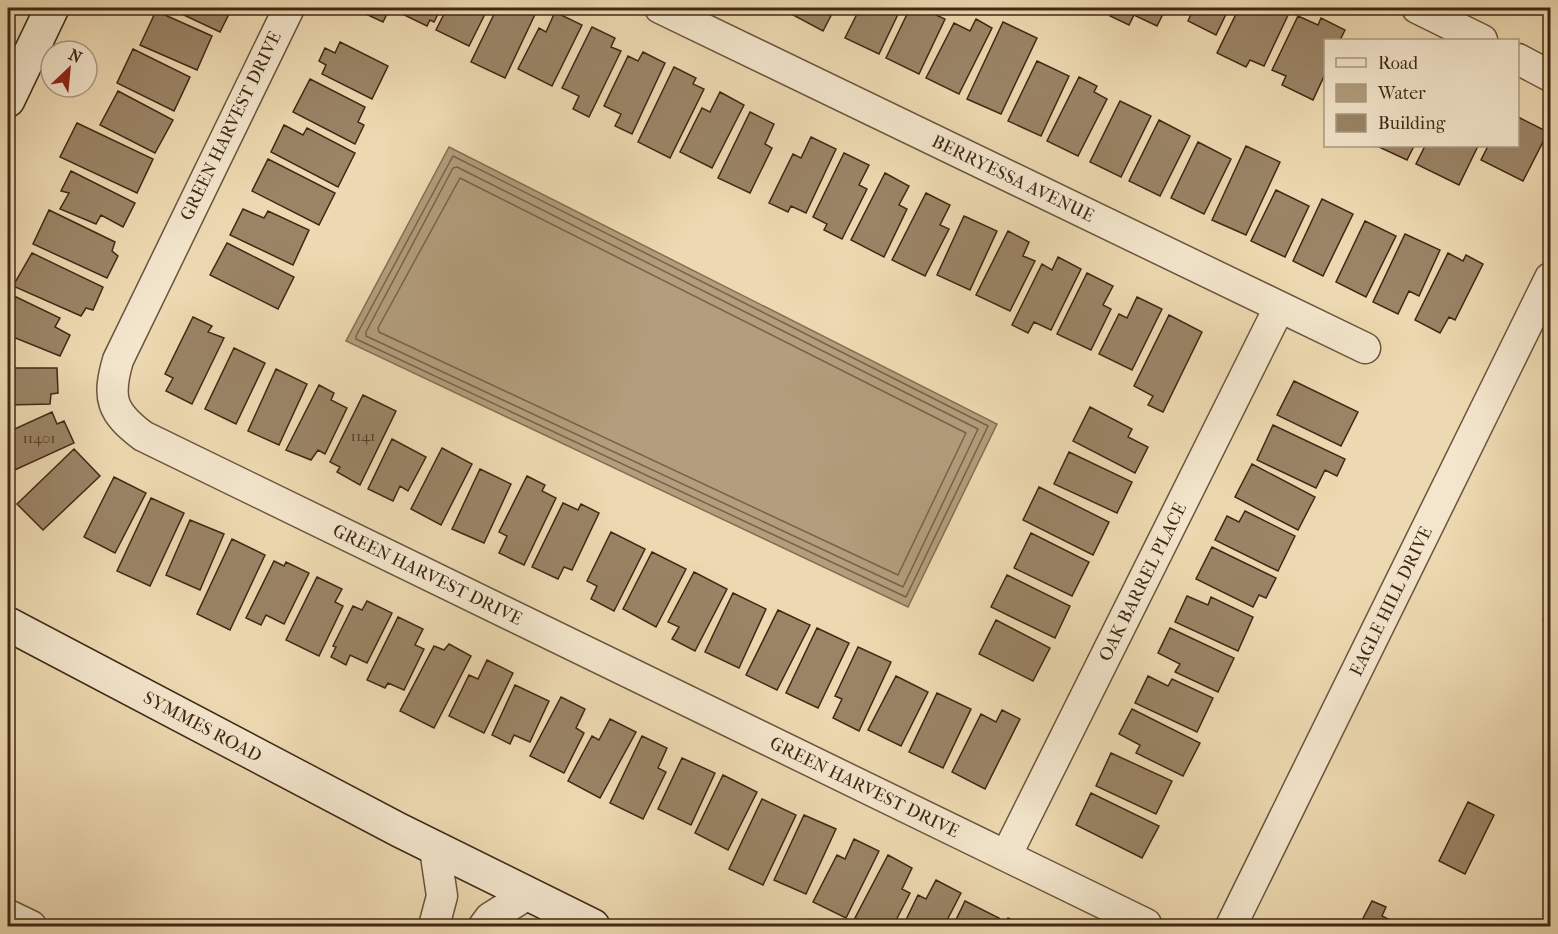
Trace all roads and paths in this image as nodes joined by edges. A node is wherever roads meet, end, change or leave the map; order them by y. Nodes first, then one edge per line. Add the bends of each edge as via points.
1 (52, 8) edge
2 (289, 8) edge
3 (660, 8) edge
4 (1419, 8) edge
5 (1480, 39) edge
6 (1519, 60) edge
7 (1551, 76) edge
8 (8, 100) edge
9 (1551, 278) edge
10 (1280, 308) junction
11 (1365, 348) dead end
12 (8, 624) edge
13 (8, 645) edge
14 (399, 830) junction
15 (435, 849) junction
16 (1007, 854) junction
17 (528, 894) junction
18 (8, 915) edge
19 (1146, 924) dead end
20 (31, 927) edge
21 (434, 927) edge
22 (484, 927) edge
23 (593, 927) edge
24 (1231, 927) edge

1 - 8 street
2 - 16 street, GREEN HARVEST DRIVE via 118,360 111,383 113,404 125,422 142,436
3 - 10 street, BERRYESSA AVENUE
4 - 5 street
6 - 7 street
9 - 24 street, EAGLE HILL DRIVE
10 - 11 street, BERRYESSA AVENUE
10 - 16 street, OAK BARREL PLACE
12 - 14 street, SYMMES ROAD
13 - 14 street, SYMMES ROAD
14 - 15 street, SYMMES ROAD
15 - 17 street, SYMMES ROAD
15 - 21 street via 442,896
16 - 19 street, GREEN HARVEST DRIVE
17 - 22 street via 490,918
17 - 23 street, SYMMES ROAD
18 - 20 street

